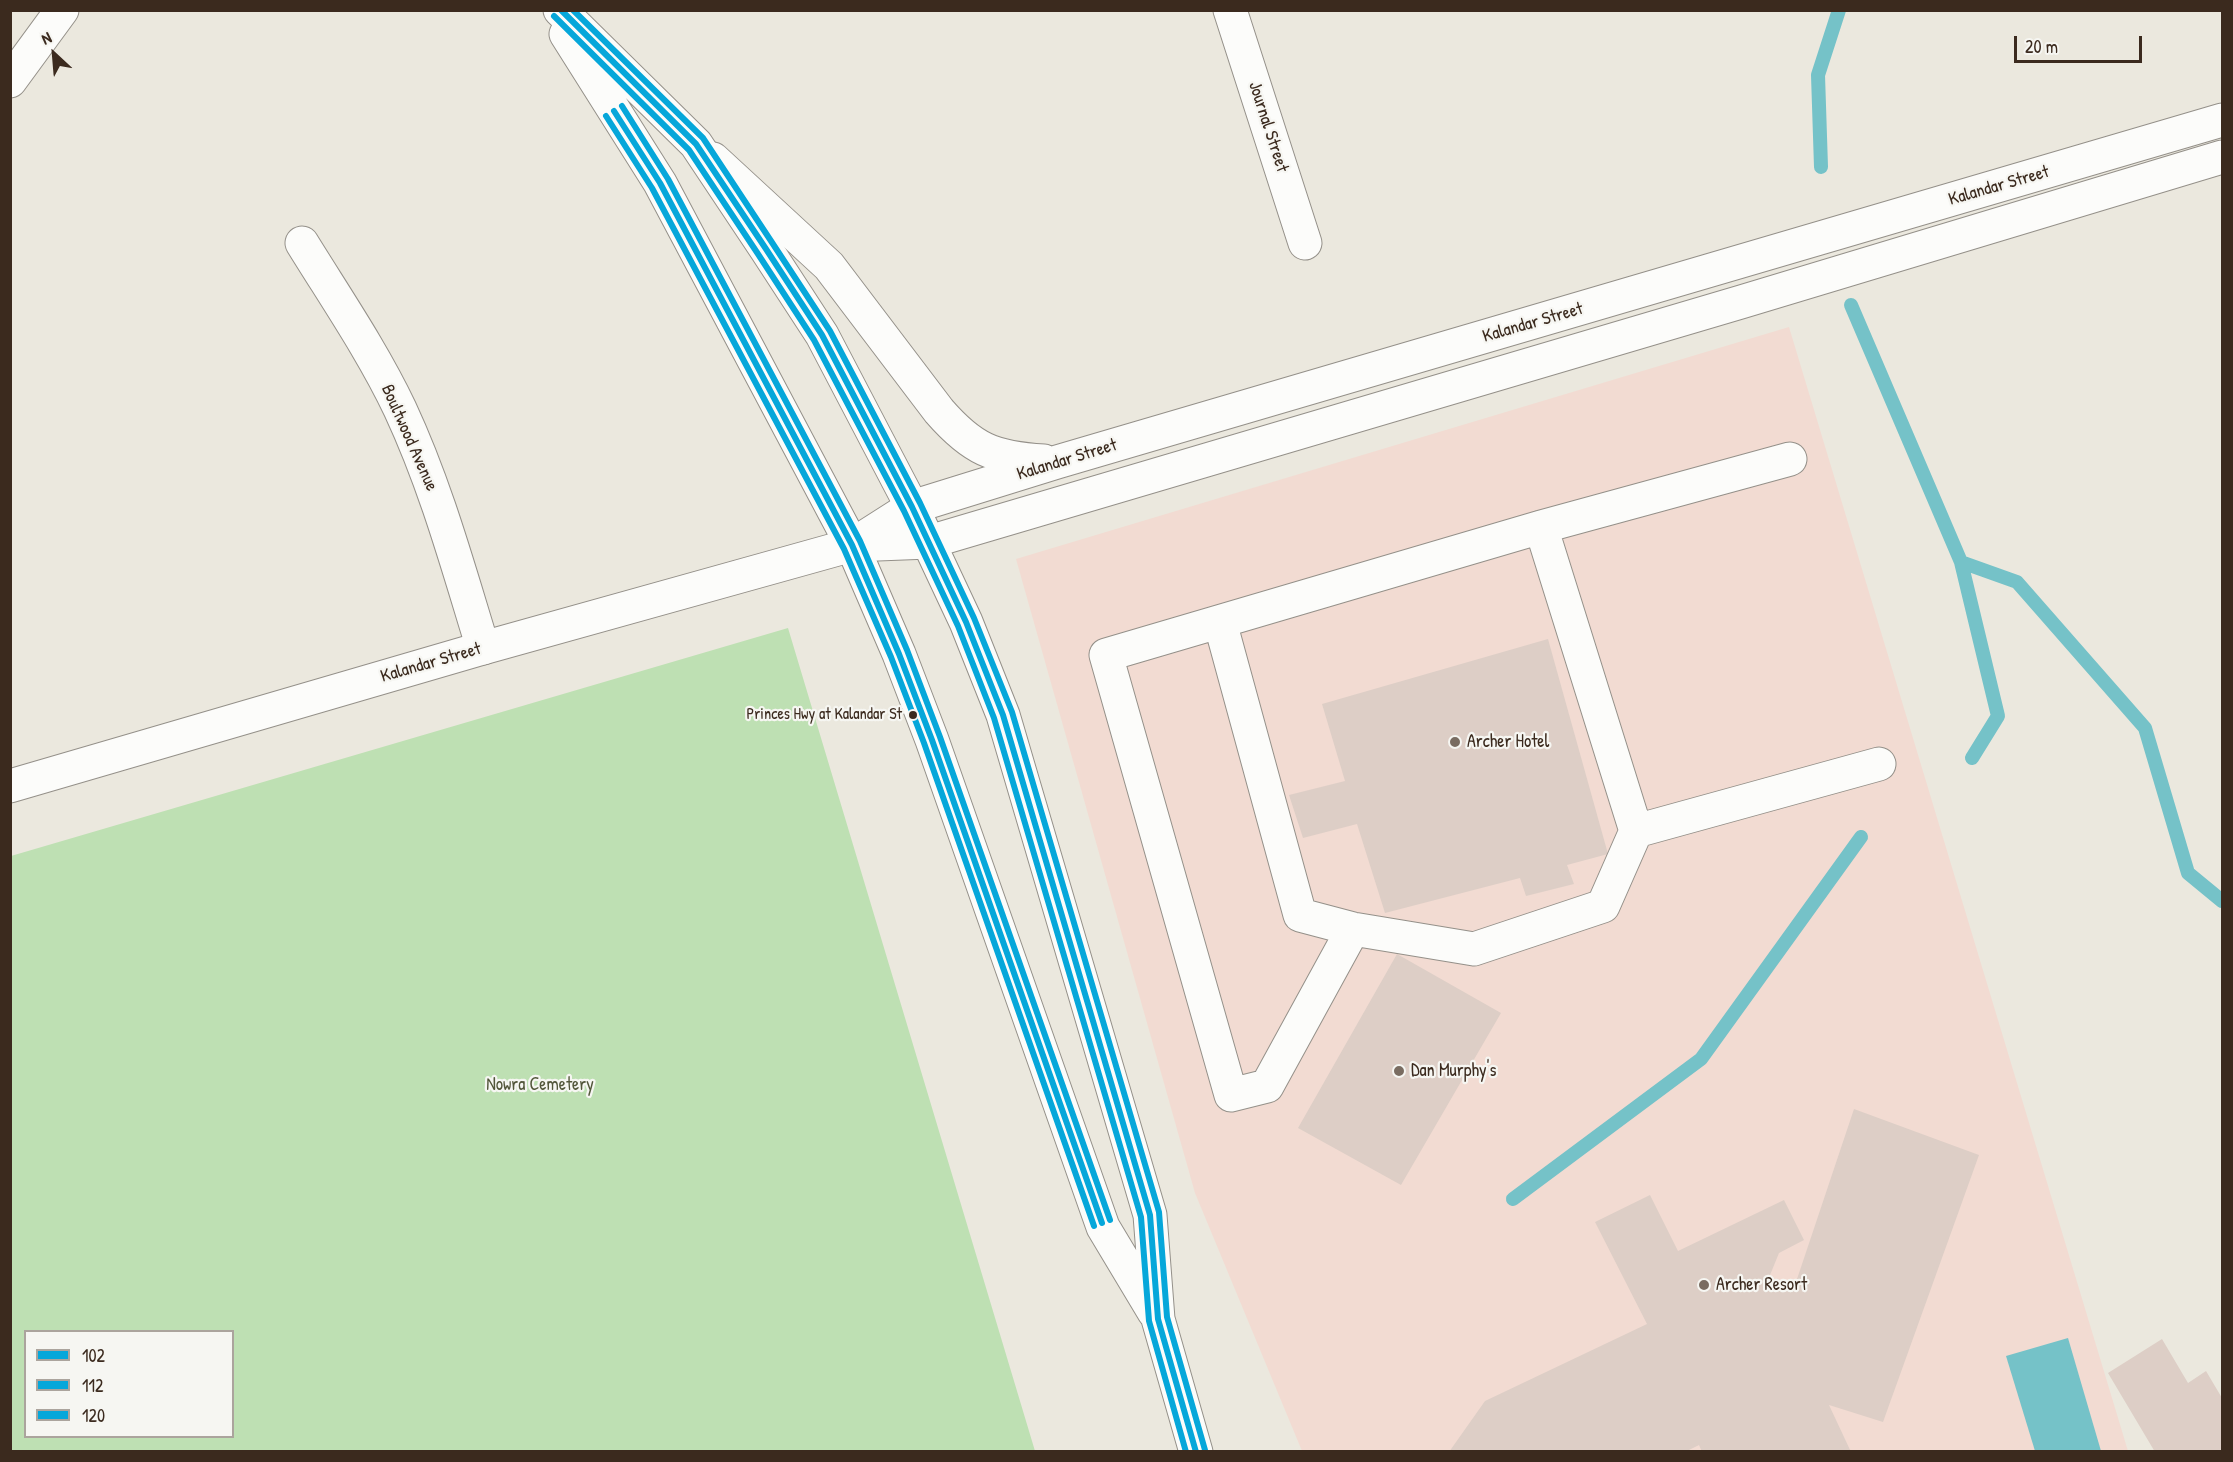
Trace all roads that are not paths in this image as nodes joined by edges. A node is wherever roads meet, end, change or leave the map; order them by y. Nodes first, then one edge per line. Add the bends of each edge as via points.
1 (62, 10) edge
2 (551, 10) edge
3 (560, 10) edge
4 (1230, 10) edge
5 (10, 81) edge
6 (2223, 120) edge
7 (696, 144) junction
8 (2223, 157) edge
9 (302, 243) dead end
10 (1305, 243) dead end
11 (1790, 459) dead end
12 (1057, 462) junction
13 (912, 507) junction
14 (1541, 527) junction
15 (929, 542) junction
16 (852, 545) junction
17 (1220, 622) junction
18 (483, 648) junction
19 (1879, 764) dead end
20 (10, 786) edge
21 (1636, 831) junction
22 (1353, 929) junction
23 (1158, 1319) junction
24 (1196, 1452) edge

1 - 5 main road
2 - 16 main road via 660,183
3 - 7 main road
4 - 10 main road, Journal Street
6 - 12 main road, Kalandar Street
7 - 12 main road via 829,266 958,433 980,448 1002,456
7 - 13 main road via 822,335
8 - 15 main road, Kalandar Street
9 - 18 main road, Boultwood Avenue via 399,409 435,495
11 - 14 main road
12 - 13 main road, Kalandar Street
13 - 15 main road
13 - 16 main road, Kalandar Street
14 - 17 main road
14 - 21 main road
15 - 16 main road, Kalandar Street
15 - 23 main road via 1003,715 1150,1215
16 - 18 main road, Kalandar Street
16 - 23 main road via 932,740 1103,1227
17 - 22 main road via 1300,915
17 - 22 main road via 1106,655 1231,1095 1267,1086
18 - 20 main road, Kalandar Street
19 - 21 main road
21 - 22 main road via 1603,906 1474,949
23 - 24 main road

